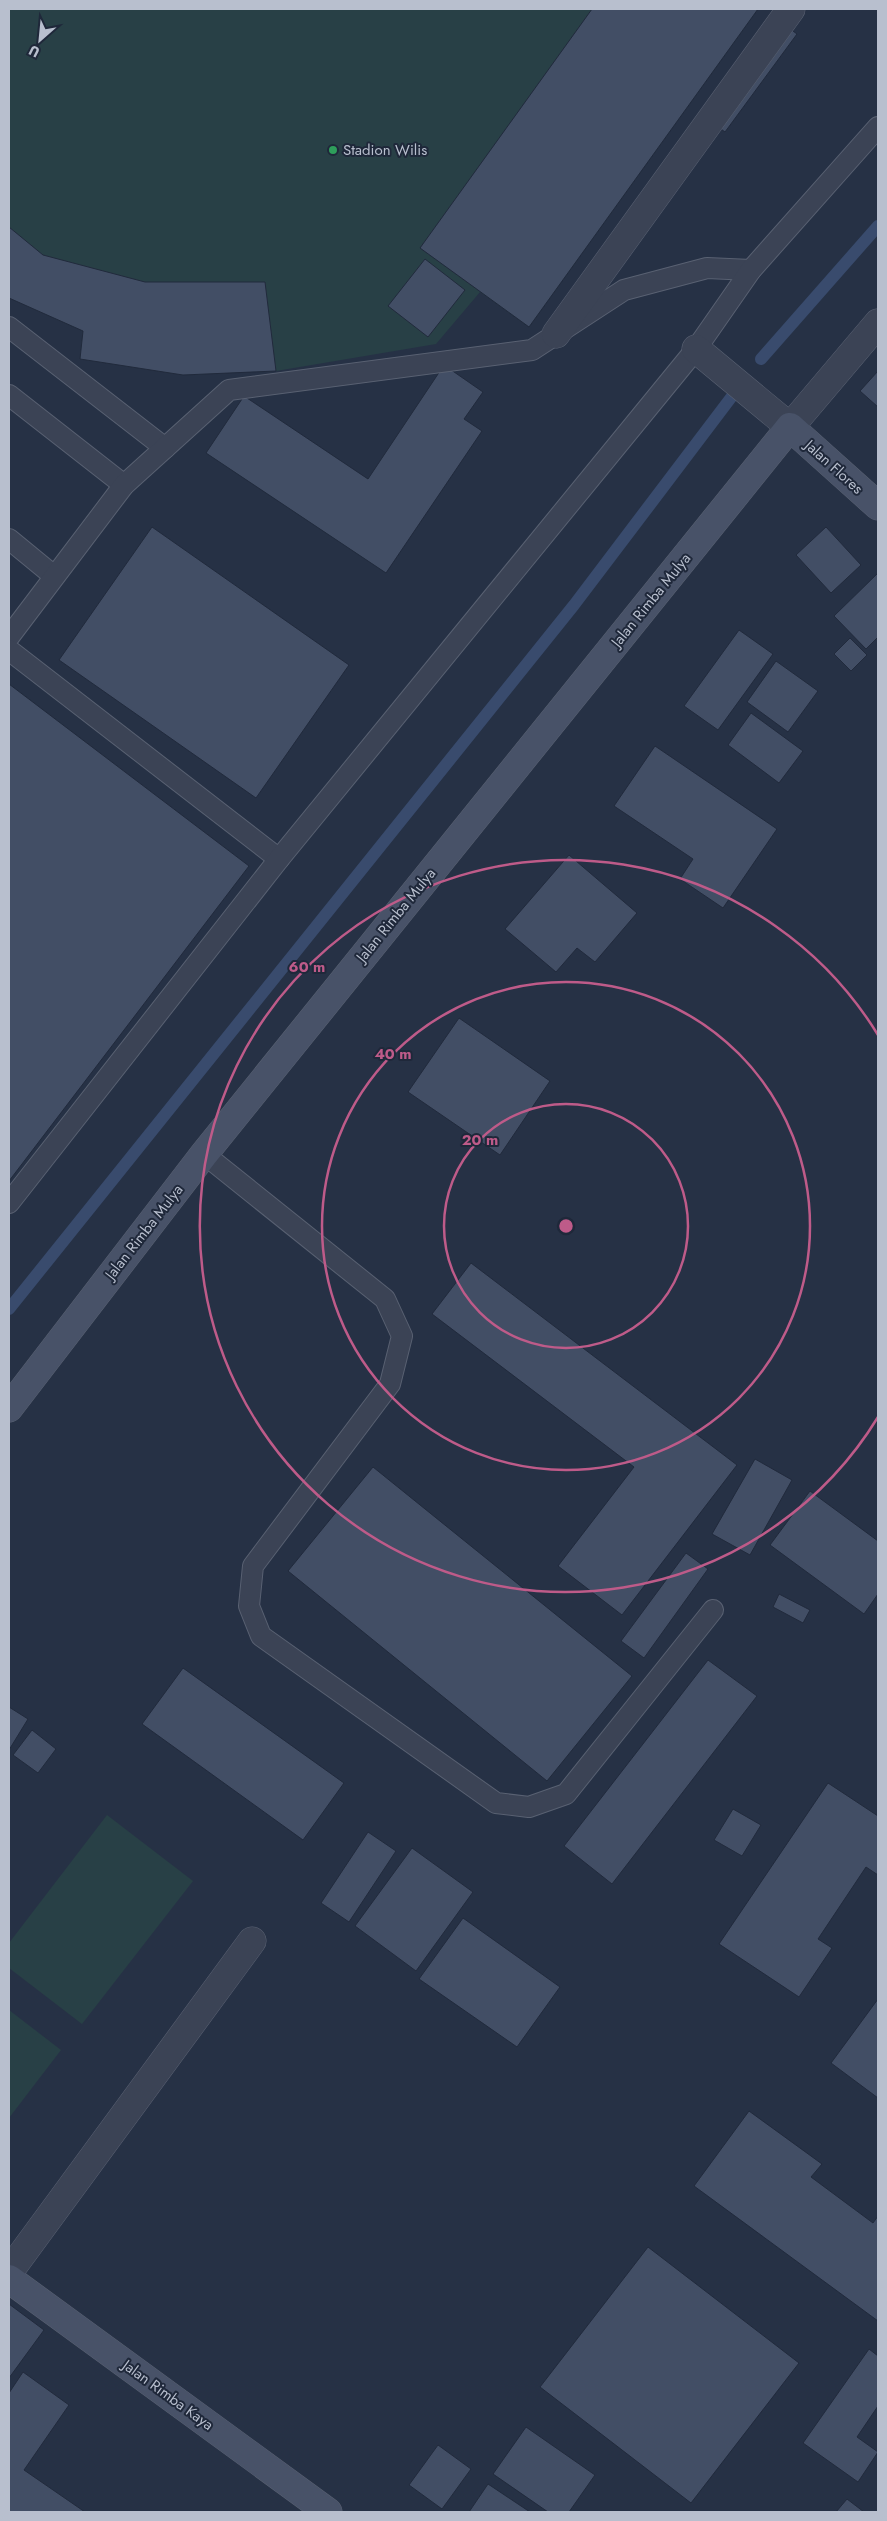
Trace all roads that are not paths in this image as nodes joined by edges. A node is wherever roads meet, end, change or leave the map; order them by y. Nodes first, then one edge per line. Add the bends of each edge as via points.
1 (791, 9) edge
2 (878, 127) edge
3 (751, 270) junction
4 (878, 323) edge
5 (9, 328) edge
6 (556, 334) junction
7 (699, 351) junction
8 (9, 395) edge
9 (786, 424) junction
10 (165, 448) junction
11 (124, 485) junction
12 (878, 506) edge
13 (9, 540) edge
14 (54, 576) junction
15 (9, 637) edge
16 (9, 650) edge
17 (279, 859) junction
18 (204, 1154) junction
19 (9, 1203) edge
20 (9, 1408) edge
21 (713, 1610) dead end
22 (252, 1941) dead end
23 (9, 2272) edge
24 (9, 2279) edge
25 (328, 2512) edge

1 - 6 street
2 - 3 lane
3 - 6 lane via 707,268 624,290
3 - 7 lane
4 - 9 street
5 - 10 lane
6 - 10 lane via 532,350 229,390
7 - 9 street
7 - 17 lane
8 - 11 lane
9 - 12 street, Jalan Flores
9 - 18 street, Jalan Rimba Mulya
10 - 11 lane
11 - 14 lane
13 - 14 lane
14 - 15 lane
16 - 17 lane
17 - 19 lane
18 - 20 street, Jalan Rimba Mulya
18 - 21 lane via 385,1299 402,1336 390,1384 253,1566 249,1606 260,1636 496,1803 529,1806 566,1794
22 - 23 street
24 - 25 street, Jalan Rimba Kaya

